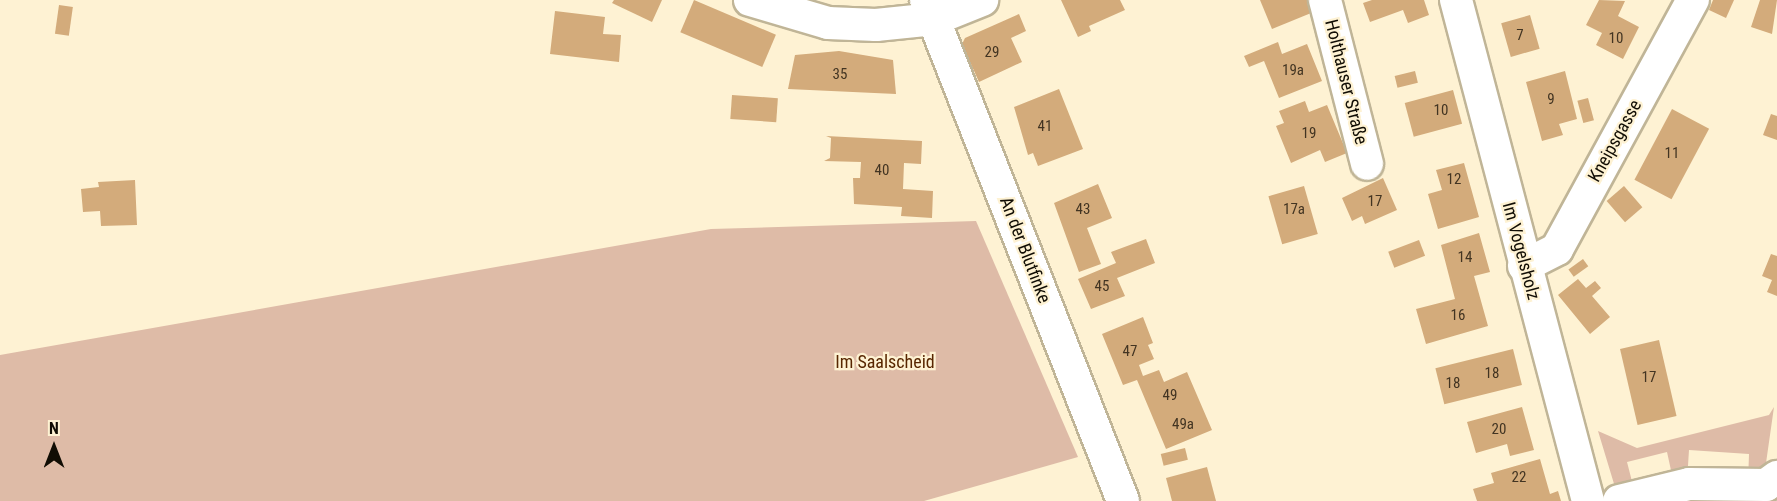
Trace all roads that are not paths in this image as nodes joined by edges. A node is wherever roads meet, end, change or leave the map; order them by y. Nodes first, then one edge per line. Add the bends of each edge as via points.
1 (750, 0) edge
2 (982, 0) edge
3 (1325, 0) edge
4 (1456, 0) edge
5 (1693, 0) edge
6 (930, 10) edge
7 (1367, 164) dead end
8 (1524, 266) junction
9 (1777, 477) edge
10 (1123, 501) edge
11 (1588, 501) edge
12 (1618, 501) edge

1 - 6 street via 828,22 876,25
2 - 6 street
3 - 7 street, Holthauser Straße
4 - 8 street, Im Vogelsholz
5 - 8 street, Kneipsgasse via 1557,249
6 - 10 street, An der Blutfinke
8 - 11 street, Im Vogelsholz
9 - 12 street via 1766,485 1689,484

